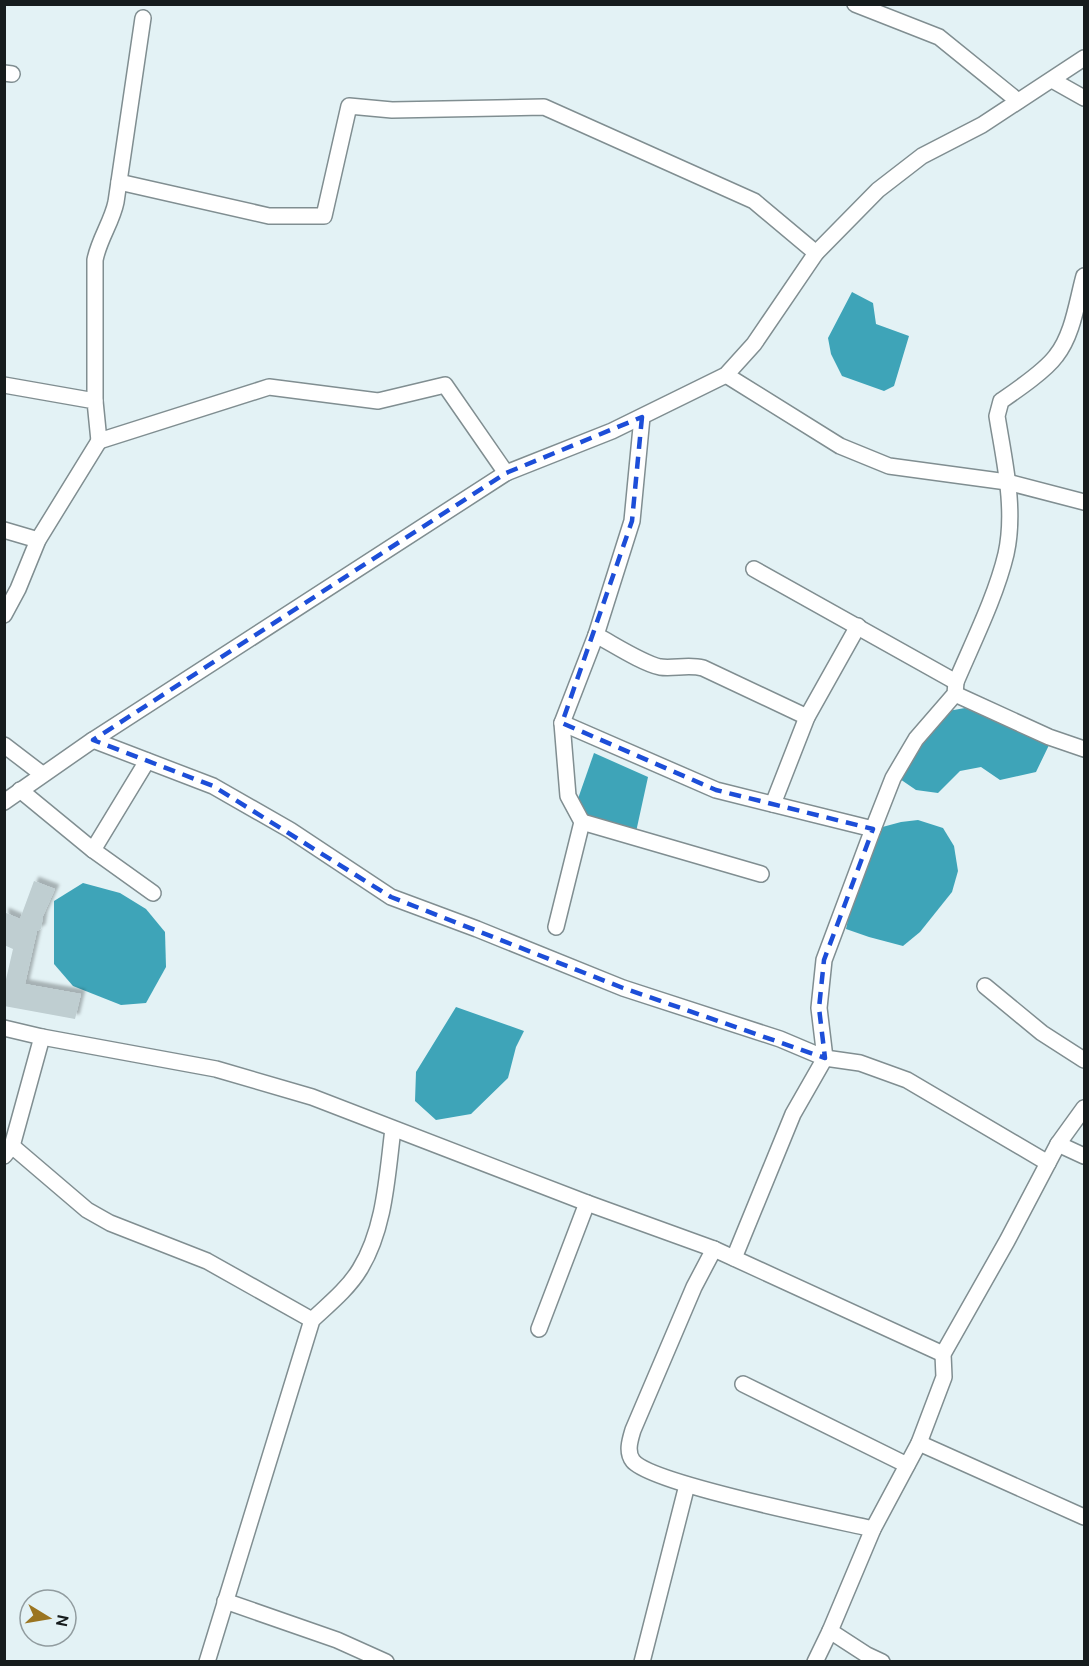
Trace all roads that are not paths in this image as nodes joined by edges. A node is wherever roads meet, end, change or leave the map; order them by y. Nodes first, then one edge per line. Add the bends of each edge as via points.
1 (855, 4) edge
2 (143, 18) dead end
3 (1084, 58) edge
4 (1052, 80) junction
5 (1084, 98) edge
6 (1018, 101) junction
7 (119, 182) junction
8 (816, 253) junction
9 (1084, 276) edge
10 (726, 375) junction
11 (4, 385) edge
12 (95, 401) junction
13 (642, 417) junction
14 (99, 441) junction
15 (507, 473) junction
16 (1007, 482) junction
17 (1084, 502) edge
18 (4, 530) edge
19 (38, 540) junction
20 (754, 569) dead end
21 (4, 615) edge
22 (858, 626) junction
23 (596, 635) junction
24 (956, 688) junction
25 (807, 717) junction
26 (562, 723) junction
27 (93, 740) junction
28 (4, 745) edge
29 (1084, 749) edge
30 (147, 761) junction
31 (42, 774) junction
32 (20, 790) junction
33 (4, 802) edge
34 (772, 804) junction
35 (582, 822) junction
36 (873, 829) junction
37 (93, 850) junction
38 (761, 874) dead end
39 (153, 893) dead end
40 (556, 927) dead end
41 (985, 986) dead end
42 (4, 1028) edge
43 (42, 1037) junction
44 (825, 1058) junction
45 (1084, 1060) edge
46 (1084, 1108) edge
47 (393, 1129) junction
48 (1058, 1144) junction
49 (8, 1151) edge
50 (1084, 1156) edge
51 (1048, 1163) junction
52 (587, 1203) junction
53 (714, 1249) junction
54 (734, 1258) junction
55 (312, 1320) junction
56 (539, 1329) dead end
57 (943, 1354) junction
58 (743, 1384) dead end
59 (919, 1443) junction
60 (907, 1465) junction
61 (687, 1485) junction
62 (1084, 1517) edge
63 (873, 1529) junction
64 (225, 1601) junction
65 (830, 1631) junction
66 (207, 1662) edge
67 (386, 1662) edge
68 (642, 1662) edge
69 (815, 1662) edge
70 (882, 1662) edge

1 - 6 street via 939,38
2 - 7 street
3 - 4 street
4 - 5 street
4 - 6 street
6 - 8 street via 922,156 878,190
7 - 8 street via 269,216 324,216 349,106 392,110 544,107 754,201
7 - 12 street via 114,215 95,260
8 - 10 street via 754,344
9 - 16 street via 1069,330 1055,358 998,408
10 - 13 street
10 - 16 street via 840,446 889,466
11 - 12 street
12 - 14 street
13 - 15 street
13 - 23 street via 632,521
14 - 15 street via 269,387 378,401 445,385
14 - 19 street
15 - 27 street
16 - 17 street
16 - 24 street via 1006,552
18 - 19 street
19 - 21 street
20 - 22 street
22 - 24 street
22 - 25 street
23 - 25 street via 654,665 703,668
23 - 26 street
24 - 29 street via 1049,736
24 - 36 street via 916,739 893,778
25 - 34 street
26 - 34 street via 716,790
26 - 35 street via 568,796
27 - 30 street
27 - 31 street
28 - 31 street
30 - 37 street
30 - 44 street via 223,792 290,830 390,897 623,988 780,1039
31 - 32 street
32 - 33 street
32 - 37 street
34 - 36 street
35 - 38 street
35 - 40 street
36 - 44 street via 824,960 819,1008
37 - 39 street
41 - 45 street via 1042,1033
42 - 43 street
43 - 47 street via 216,1069 312,1097
43 - 49 street
44 - 51 street via 860,1063 907,1080
44 - 54 street via 793,1114
46 - 48 street
47 - 52 street
47 - 55 street via 386,1187 369,1250 360,1270
48 - 50 street
48 - 51 street
49 - 55 street via 110,1223 207,1261
51 - 57 street
52 - 53 street
52 - 56 street
53 - 54 street
53 - 61 street via 694,1287 629,1446 630,1456 642,1469
54 - 57 street
55 - 64 street
57 - 59 street via 944,1377
58 - 60 street
59 - 60 street
59 - 62 street
60 - 63 street
61 - 63 street
61 - 68 street
63 - 65 street
64 - 66 street
64 - 67 street via 337,1640
65 - 69 street
65 - 70 street

